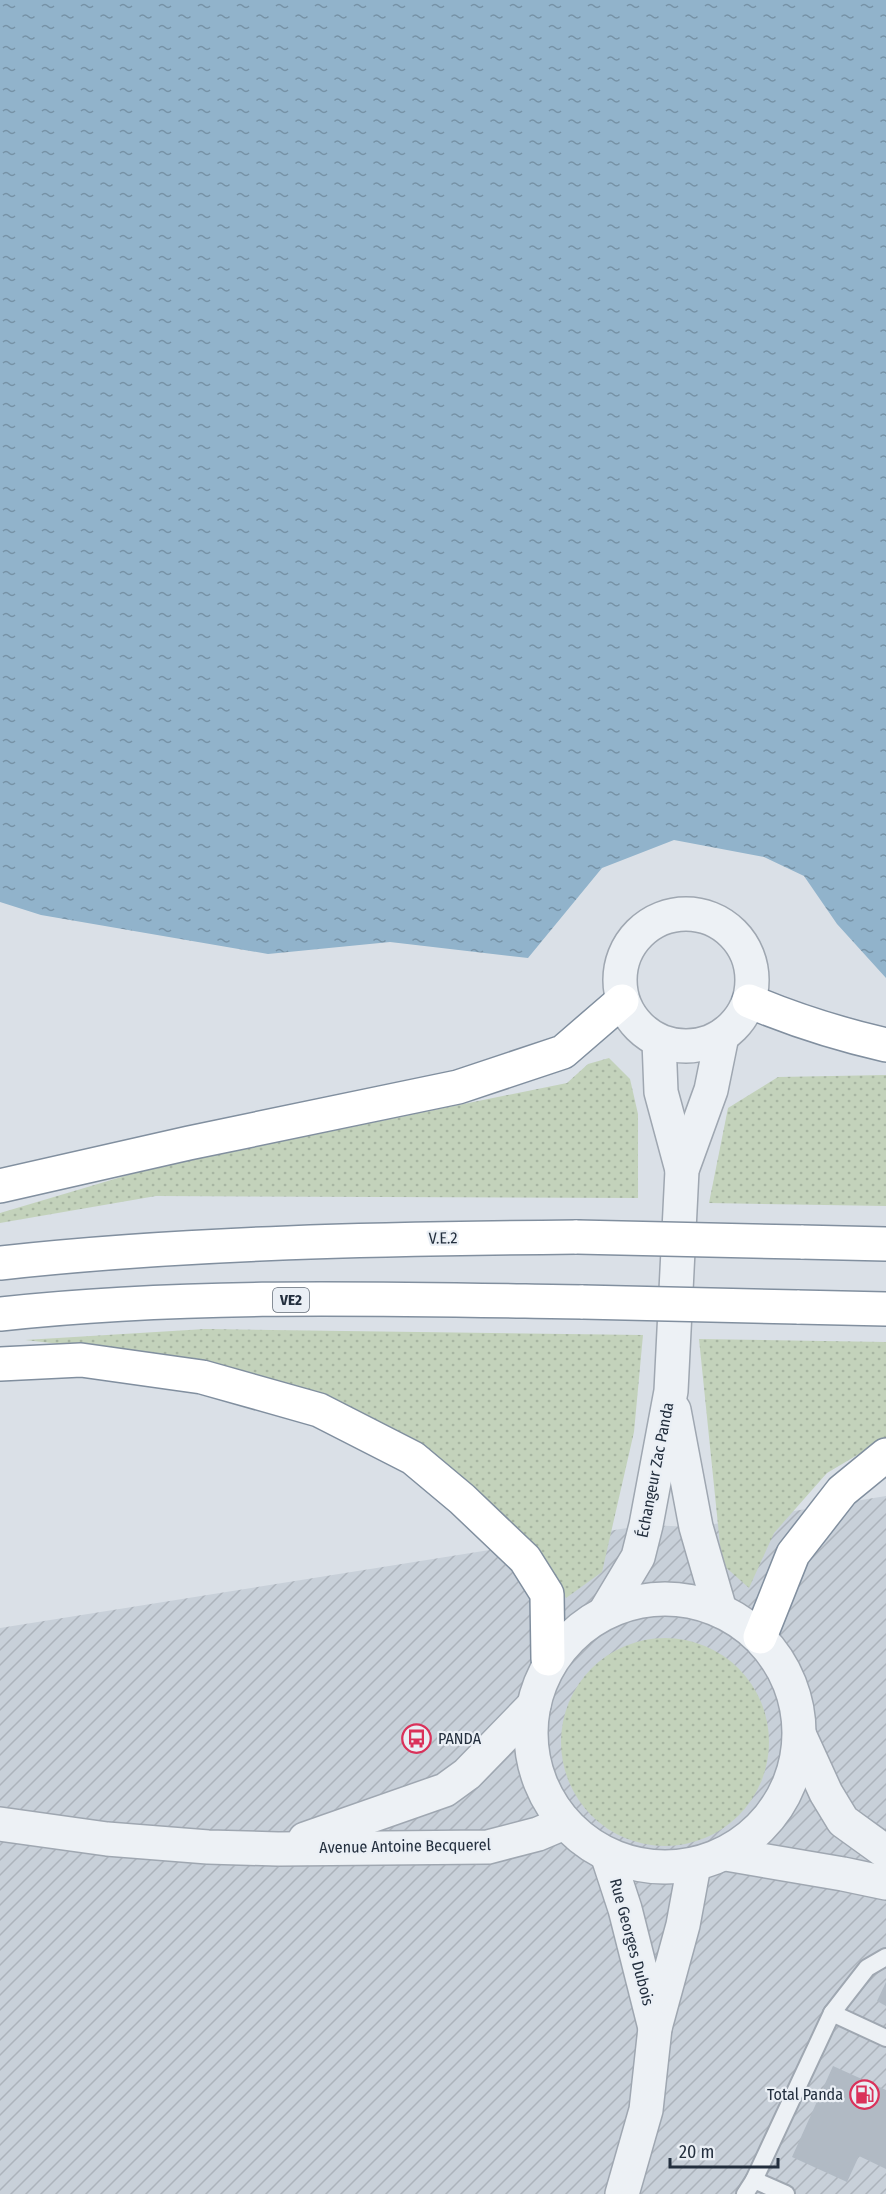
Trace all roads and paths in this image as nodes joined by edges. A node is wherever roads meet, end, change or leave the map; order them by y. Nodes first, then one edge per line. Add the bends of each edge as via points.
1 (622, 1001) junction
2 (749, 1001) junction
3 (722, 1036) junction
4 (659, 1041) junction
5 (886, 1045) edge
6 (682, 1170) junction
7 (0, 1186) edge
8 (886, 1244) edge
9 (0, 1263) edge
10 (886, 1309) edge
11 (0, 1314) edge
12 (0, 1364) edge
13 (671, 1391) junction
14 (886, 1455) edge
15 (720, 1610) junction
16 (605, 1612) junction
17 (760, 1638) junction
18 (548, 1659) junction
19 (534, 1705) junction
20 (800, 1736) junction
21 (564, 1823) junction
22 (0, 1824) edge
23 (278, 1849) junction
24 (886, 1852) edge
25 (726, 1854) junction
26 (608, 1857) junction
27 (694, 1865) junction
28 (886, 1883) edge
29 (886, 1957) edge
30 (832, 2013) junction
31 (655, 2028) junction
32 (886, 2038) edge
33 (749, 2187) edge
34 (622, 2194) edge
35 (786, 2194) edge

1 - 2 street via 619,978 624,956 635,936 653,922 675,914 697,914 719,922 736,936 748,956 752,978
1 - 4 street via 643,1032
1 - 7 highway via 563,1052 458,1087
2 - 3 street via 738,1021
2 - 5 highway via 828,1031
3 - 4 street via 700,1045 677,1046
3 - 6 street, Échangeur Zac Panda via 711,1090
4 - 6 street, Échangeur Zac Panda via 661,1092
6 - 13 street, Échangeur Zac Panda
8 - 9 highway, V.E.2, bridge via 577,1237 364,1240 97,1252
10 - 11 highway, VE2, bridge via 402,1299 178,1301
12 - 18 highway via 81,1360 202,1377 319,1410 413,1458 525,1559 547,1594
13 - 15 street, Échangeur Zac Panda via 696,1527
13 - 16 street, Échangeur Zac Panda via 638,1557
14 - 17 highway via 842,1491 793,1554
15 - 16 street via 692,1600 663,1598 633,1602
15 - 17 street
16 - 18 street via 586,1623
17 - 20 street via 783,1666 796,1700
18 - 19 street
19 - 21 street via 531,1747 541,1788
19 - 23 street, Avenue Antoine Becquerel via 467,1774 445,1790
20 - 24 street via 843,1821
20 - 25 street via 794,1772 779,1805 756,1833
21 - 23 street, Avenue Antoine Becquerel via 488,1847
21 - 26 street
22 - 23 street, Avenue Antoine Becquerel via 118,1840
25 - 27 street
25 - 28 street
26 - 27 street via 662,1869
26 - 31 street, Rue Georges Dubois
27 - 31 street, Rue Georges Dubois via 683,1924
29 - 30 lane via 867,1968
30 - 32 lane
30 - 33 lane
31 - 34 street, Rue Georges Dubois via 646,2110
33 - 35 lane

